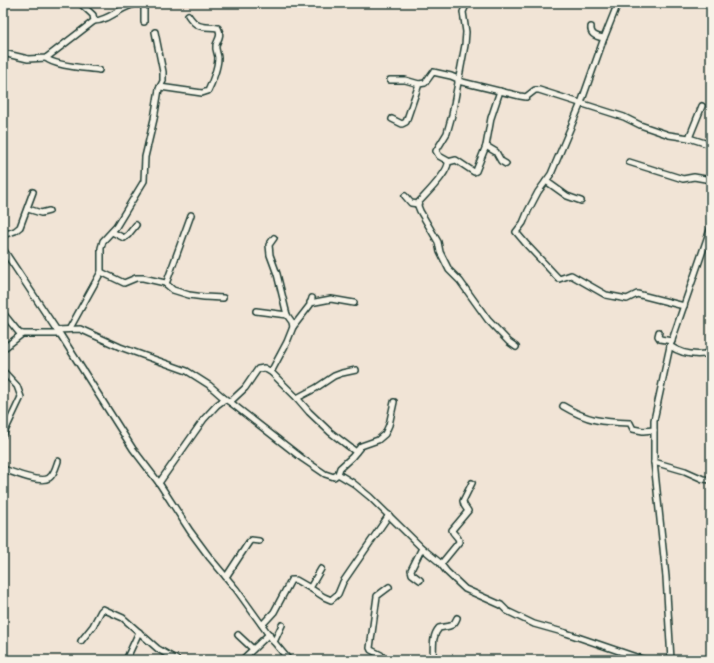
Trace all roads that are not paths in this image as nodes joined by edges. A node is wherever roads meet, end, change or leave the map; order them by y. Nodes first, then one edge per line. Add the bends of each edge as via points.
1 (80, 3) edge
2 (140, 3) edge
3 (467, 3) edge
4 (618, 3) edge
5 (188, 15) dead end
6 (94, 21) junction
7 (144, 22) dead end
8 (591, 27) dead end
9 (155, 32) dead end
10 (604, 38) junction
11 (3, 53) edge
12 (46, 58) junction
13 (99, 70) dead end
14 (390, 80) dead end
15 (458, 80) junction
16 (419, 84) junction
17 (160, 87) junction
18 (500, 92) junction
19 (581, 103) junction
20 (702, 106) dead end
21 (392, 119) dead end
22 (689, 138) junction
23 (711, 145) edge
24 (486, 146) junction
25 (448, 162) junction
26 (629, 162) dead end
27 (506, 164) dead end
28 (711, 180) edge
29 (546, 181) junction
30 (33, 192) dead end
31 (405, 196) dead end
32 (581, 201) dead end
33 (418, 204) junction
34 (28, 209) junction
35 (49, 211) dead end
36 (191, 216) dead end
37 (136, 225) dead end
38 (711, 227) edge
39 (112, 232) junction
40 (3, 236) edge
41 (274, 238) dead end
42 (3, 249) edge
43 (101, 272) junction
44 (166, 284) junction
45 (223, 298) dead end
46 (354, 303) dead end
47 (684, 306) junction
48 (256, 311) dead end
49 (3, 313) edge
50 (287, 315) junction
51 (293, 327) junction
52 (70, 328) junction
53 (58, 332) junction
54 (659, 332) dead end
55 (22, 334) junction
56 (671, 343) junction
57 (516, 347) dead end
58 (3, 350) edge
59 (711, 353) edge
60 (356, 370) dead end
61 (3, 372) edge
62 (271, 372) junction
63 (297, 398) junction
64 (224, 399) junction
65 (230, 402) junction
66 (394, 402) dead end
67 (564, 406) dead end
68 (654, 430) junction
69 (3, 435) edge
70 (356, 452) junction
71 (58, 461) dead end
72 (654, 462) junction
73 (3, 469) edge
74 (338, 474) junction
75 (711, 480) edge
76 (159, 483) junction
77 (472, 483) dead end
78 (388, 515) junction
79 (259, 541) dead end
80 (422, 548) junction
81 (441, 564) junction
82 (322, 569) dead end
83 (226, 578) junction
84 (420, 580) dead end
85 (389, 587) dead end
86 (310, 588) junction
87 (457, 618) dead end
88 (262, 625) junction
89 (282, 625) dead end
90 (139, 632) junction
91 (269, 634) junction
92 (238, 635) dead end
93 (81, 641) dead end
94 (274, 642) junction
95 (254, 649) junction
96 (126, 660) edge
97 (177, 660) edge
98 (242, 660) edge
99 (289, 660) edge
100 (384, 660) edge
101 (433, 660) edge
102 (645, 660) edge
103 (671, 660) edge

1 - 6 street via 93,15
2 - 6 street
2 - 7 street via 144,6
3 - 15 street via 463,12 466,38
4 - 10 street
5 - 17 street via 197,26 219,30 220,37 216,46 218,58 211,85 204,93
6 - 12 street
8 - 10 street via 593,34
9 - 17 street via 163,72
10 - 19 street
11 - 12 street via 28,59
12 - 13 street via 57,63
14 - 16 street via 405,80
15 - 16 street via 435,72 425,83
15 - 18 street
15 - 25 street via 449,128 436,151
16 - 21 street via 406,122 402,124
17 - 39 street via 145,157 144,181
18 - 19 street via 526,97 537,90
18 - 24 street
19 - 22 street via 624,117 658,132
19 - 29 street
20 - 22 street
22 - 23 street
24 - 25 street via 474,172 456,160
24 - 27 street via 496,152
25 - 33 street via 442,175
26 - 28 street via 683,178
29 - 32 street via 567,196
29 - 47 street via 516,232 558,278 571,275 606,295 627,299 637,294
30 - 34 street
31 - 33 street via 411,203
33 - 57 street via 449,270 488,320
34 - 35 street
34 - 40 street via 18,230
36 - 44 street
37 - 39 street via 124,238
38 - 47 street
39 - 43 street via 101,244
41 - 50 street via 270,242 269,251
42 - 53 street
43 - 44 street via 124,282 137,278
43 - 52 street
44 - 45 street via 173,290 189,295
46 - 51 street via 331,298 325,301 311,301
47 - 56 street
48 - 50 street
49 - 55 street
50 - 51 street
51 - 62 street
52 - 53 street
52 - 64 street via 86,331 120,347 187,371
53 - 55 street
53 - 76 street via 133,449
54 - 56 street via 660,339
55 - 58 street
56 - 59 street via 677,350 695,355
56 - 68 street
60 - 63 street via 334,376
61 - 69 street via 17,386 21,396
62 - 63 street
62 - 65 street via 263,368 257,370
63 - 70 street via 321,424
64 - 65 street
64 - 76 street via 204,420
65 - 74 street via 318,470 334,478
66 - 70 street via 385,434 378,440 361,446
67 - 68 street via 600,422 630,422 633,429
68 - 72 street
70 - 74 street via 340,468
71 - 73 street via 51,476 45,480
72 - 75 street
72 - 103 street via 666,577
74 - 78 street via 359,488
76 - 83 street via 190,531
77 - 81 street via 463,501 467,513 452,530 459,542
78 - 80 street
78 - 86 street via 335,598 328,599
79 - 83 street via 249,542
80 - 81 street
80 - 84 street via 411,570
81 - 102 street via 465,589 501,605 525,621
82 - 86 street
83 - 88 street
85 - 100 street via 377,596 370,648
86 - 88 street via 291,580 274,612
87 - 101 street via 452,626 439,628 436,632
88 - 91 street
89 - 94 street
90 - 93 street via 123,618 103,609
90 - 96 street
90 - 97 street via 158,649
91 - 94 street
91 - 95 street
92 - 95 street
94 - 99 street
95 - 98 street

